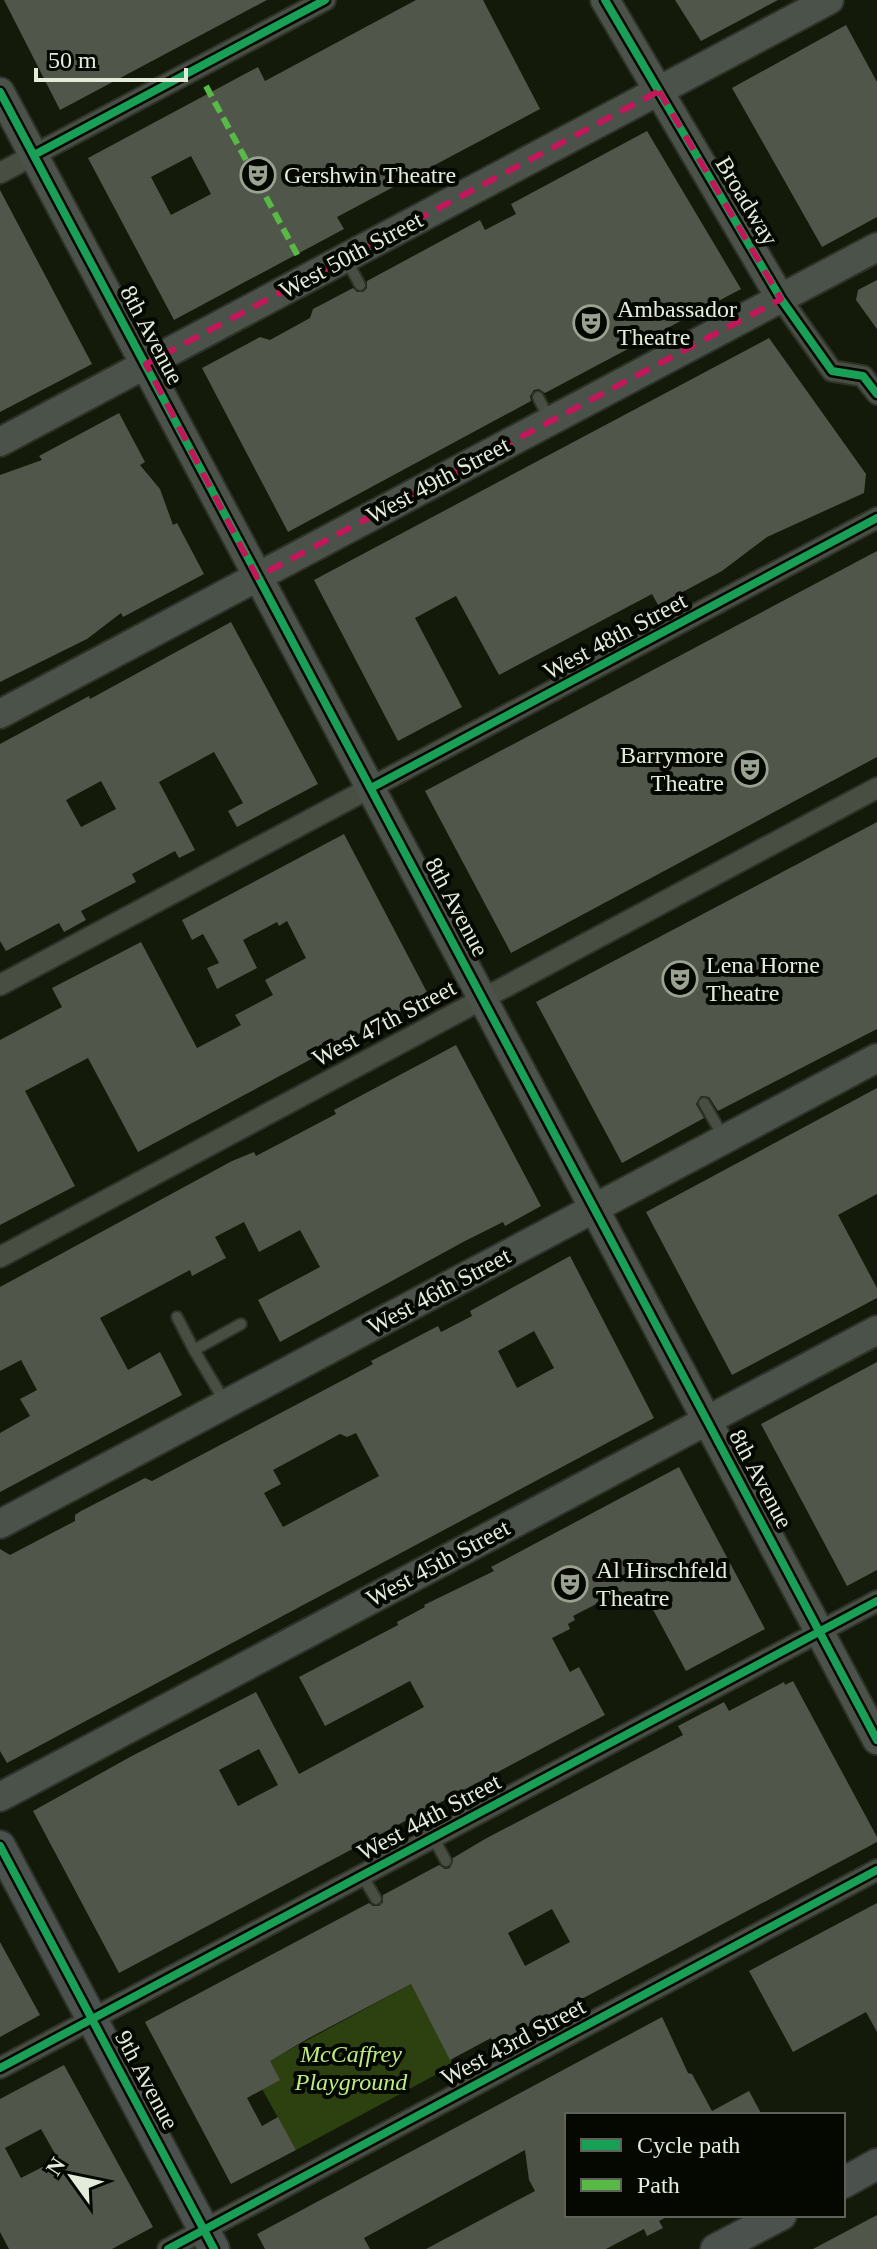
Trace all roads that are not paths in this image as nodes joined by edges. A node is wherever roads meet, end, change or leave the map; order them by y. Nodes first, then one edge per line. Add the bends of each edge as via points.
1 (325, 0) edge
2 (605, 0) edge
3 (829, 0) edge
4 (659, 91) junction
5 (0, 92) edge
6 (34, 155) junction
7 (0, 173) edge
8 (877, 247) edge
9 (345, 258) junction
10 (360, 285) dead end
11 (781, 299) junction
12 (146, 364) junction
13 (877, 394) edge
14 (0, 442) edge
15 (877, 518) edge
16 (257, 577) junction
17 (0, 714) edge
18 (371, 788) junction
19 (877, 788) edge
20 (0, 985) edge
21 (483, 999) junction
22 (877, 1058) edge
23 (704, 1103) dead end
24 (725, 1140) junction
25 (595, 1209) junction
26 (0, 1257) edge
27 (177, 1317) dead end
28 (241, 1324) dead end
29 (877, 1330) edge
30 (194, 1350) junction
31 (226, 1404) junction
32 (707, 1420) junction
33 (0, 1524) edge
34 (877, 1601) edge
35 (820, 1632) junction
36 (877, 1740) edge
37 (0, 1797) edge
38 (433, 1837) junction
39 (0, 1846) edge
40 (446, 1861) dead end
41 (877, 1870) edge
42 (362, 1875) junction
43 (376, 1899) dead end
44 (92, 2019) junction
45 (0, 2068) edge
46 (877, 2164) edge
47 (845, 2182) edge
48 (777, 2217) edge
49 (209, 2239) edge
50 (168, 2249) edge
51 (716, 2249) edge

1 - 6 street
2 - 4 main road, Broadway
3 - 4 main road, West 50th Street
4 - 9 main road, West 50th Street
4 - 11 main road, Broadway
5 - 6 main road, 8th Avenue
6 - 7 street
6 - 12 main road, 8th Avenue
8 - 11 main road, West 49th Street
9 - 10 lane
9 - 12 main road, West 50th Street
11 - 13 street, Broadway via 832,371 863,376
11 - 16 main road, West 49th Street via 544,409
12 - 14 main road, West 50th Street
12 - 16 main road, 8th Avenue
15 - 18 street, West 48th Street
16 - 17 main road, West 49th Street
16 - 18 main road, 8th Avenue
18 - 20 street, West 48th Street
18 - 21 main road, 8th Avenue
19 - 21 street, West 47th Street
21 - 25 main road, 8th Avenue
21 - 26 street, West 47th Street
22 - 24 main road, West 46th Street
23 - 24 lane
24 - 25 main road, West 46th Street
25 - 31 main road, West 46th Street
25 - 32 main road, 8th Avenue
27 - 30 lane
28 - 30 lane
29 - 32 main road, West 45th Street
30 - 31 lane
31 - 33 main road, West 46th Street
32 - 35 main road, 8th Avenue
32 - 37 main road, West 45th Street
34 - 35 street, West 44th Street
35 - 36 main road, 8th Avenue
35 - 38 street, West 44th Street
38 - 40 lane
38 - 42 street, West 44th Street
39 - 44 main road, 9th Avenue
41 - 49 street, West 43rd Street
42 - 43 lane
42 - 44 street, West 44th Street
44 - 45 street, West 44th Street
44 - 49 main road, 9th Avenue
46 - 47 main road
48 - 51 main road
49 - 50 street, West 43rd Street

